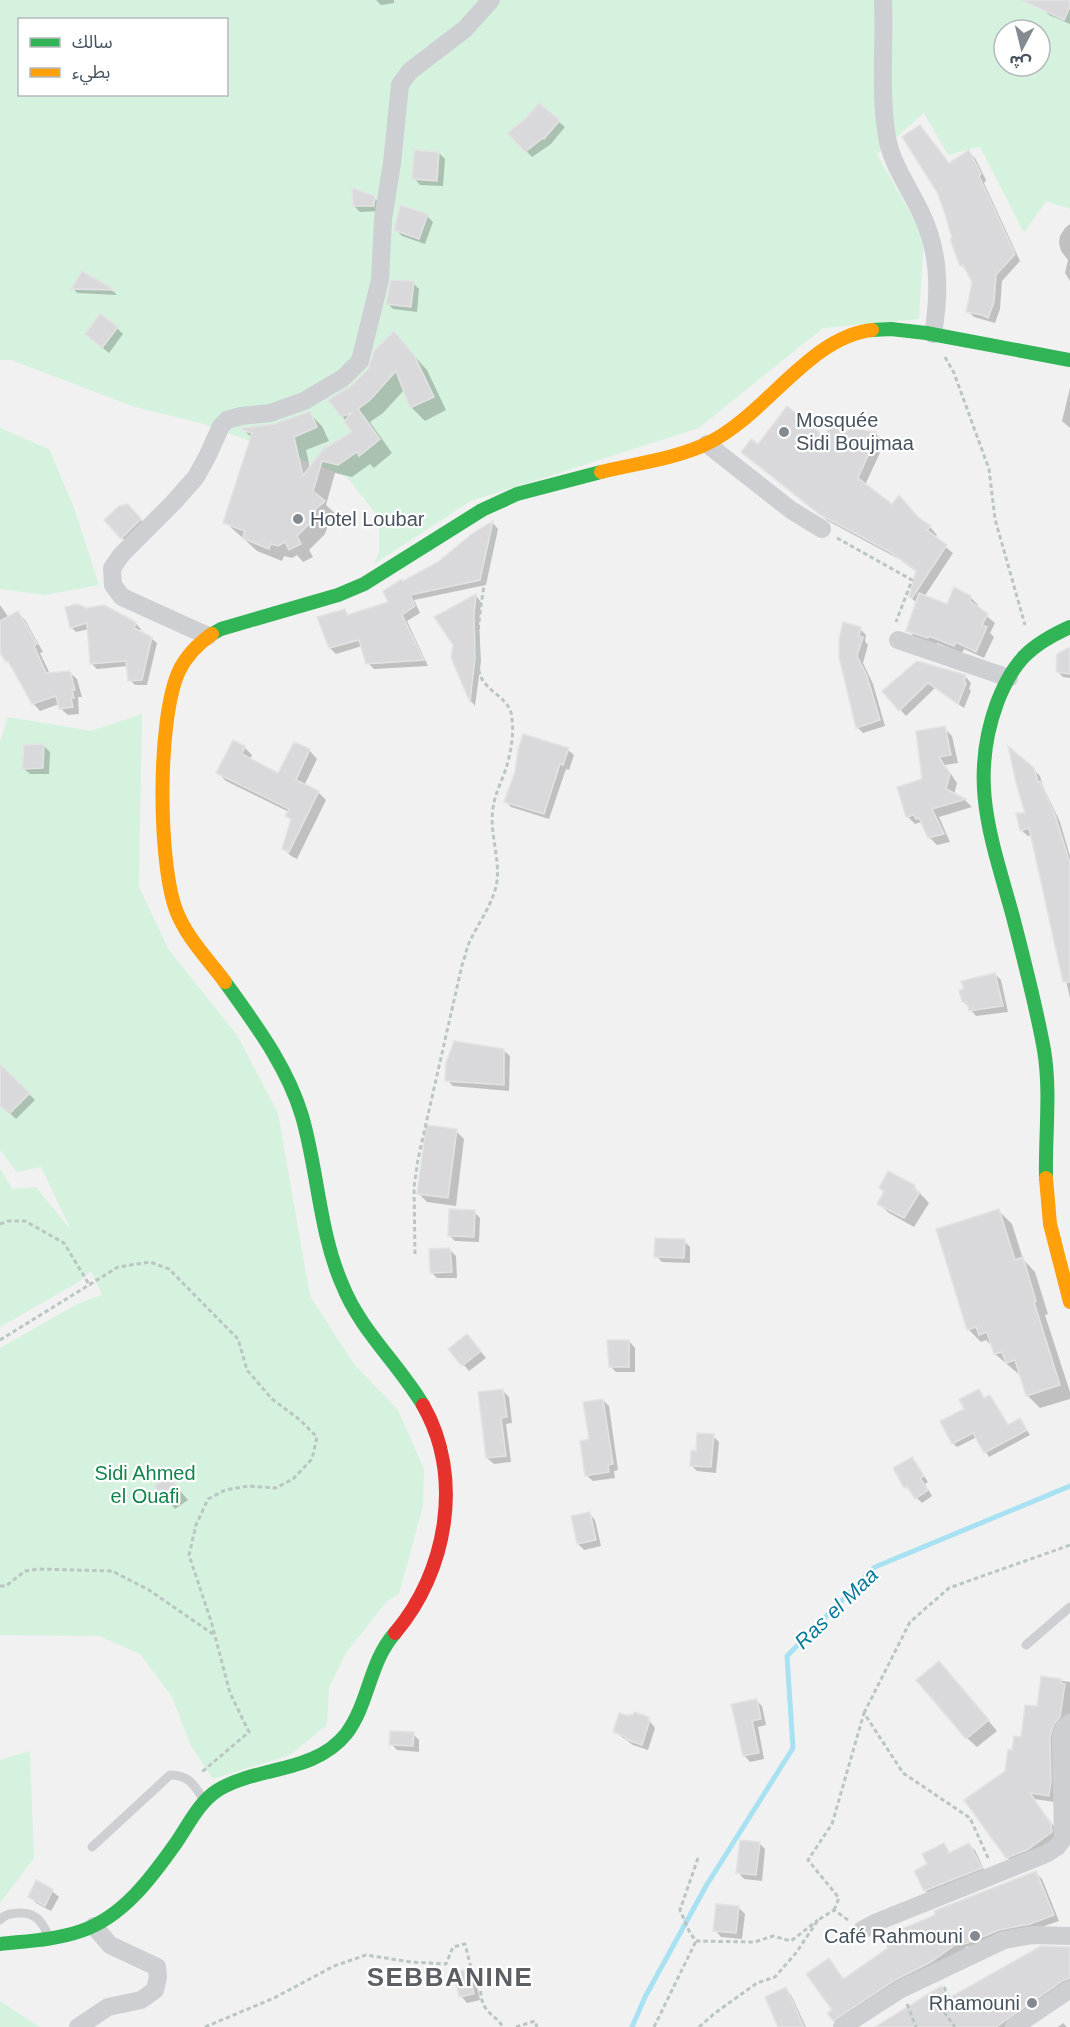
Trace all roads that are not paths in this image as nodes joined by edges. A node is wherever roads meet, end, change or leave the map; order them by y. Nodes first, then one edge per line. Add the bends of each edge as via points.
1 (491, 0) edge
2 (884, 0) edge
3 (936, 335) junction
4 (1070, 360) edge
5 (707, 444) junction
6 (822, 529) road end
7 (1070, 627) edge
8 (208, 636) junction
9 (898, 640) road end
10 (1009, 678) junction
11 (1070, 1302) edge
12 (1070, 1607) edge
13 (1026, 1645) dead end
14 (1070, 1723) edge
15 (204, 1801) junction
16 (92, 1846) dead end
17 (0, 1920) edge
18 (94, 1926) junction
19 (862, 1930) road end
20 (1070, 1936) edge
21 (49, 1937) junction
22 (0, 1944) edge
23 (1070, 1989) edge
24 (78, 2027) edge
25 (842, 2027) edge
26 (1014, 2027) edge

1 - 8 street via 465,29 410,71 400,85 383,219 380,280 360,361 343,378 304,401 270,413 227,420 196,477 112,568 113,585 122,597
2 - 3 street via 887,135 892,158 930,232 938,293
3 - 4 street
3 - 5 street via 887,329 850,333 835,340 742,422
5 - 6 street via 791,510
5 - 8 street via 516,494 482,510 364,584
7 - 10 street via 1031,647
8 - 15 street via 187,657 176,678 166,720 164,856 169,888 186,929 270,1049 294,1093 339,1280 359,1318 425,1408 442,1450 447,1484 436,1559 424,1588 376,1661 356,1720 339,1743 320,1756 288,1768 232,1782
9 - 10 street
10 - 11 street via 989,727 983,789 1044,1052 1046,1179
12 - 13 lane
14 - 19 street via 1061,1737 1063,1839 1057,1847
15 - 16 lane via 191,1782 170,1775
15 - 18 street via 131,1897
17 - 21 lane via 9,1914 30,1913 40,1919
18 - 21 street
18 - 24 street via 110,1945 157,1967 158,1977 155,1990 141,2000 108,2007
20 - 25 street via 1033,1935 1004,1940 901,1989
21 - 22 street
23 - 26 street

